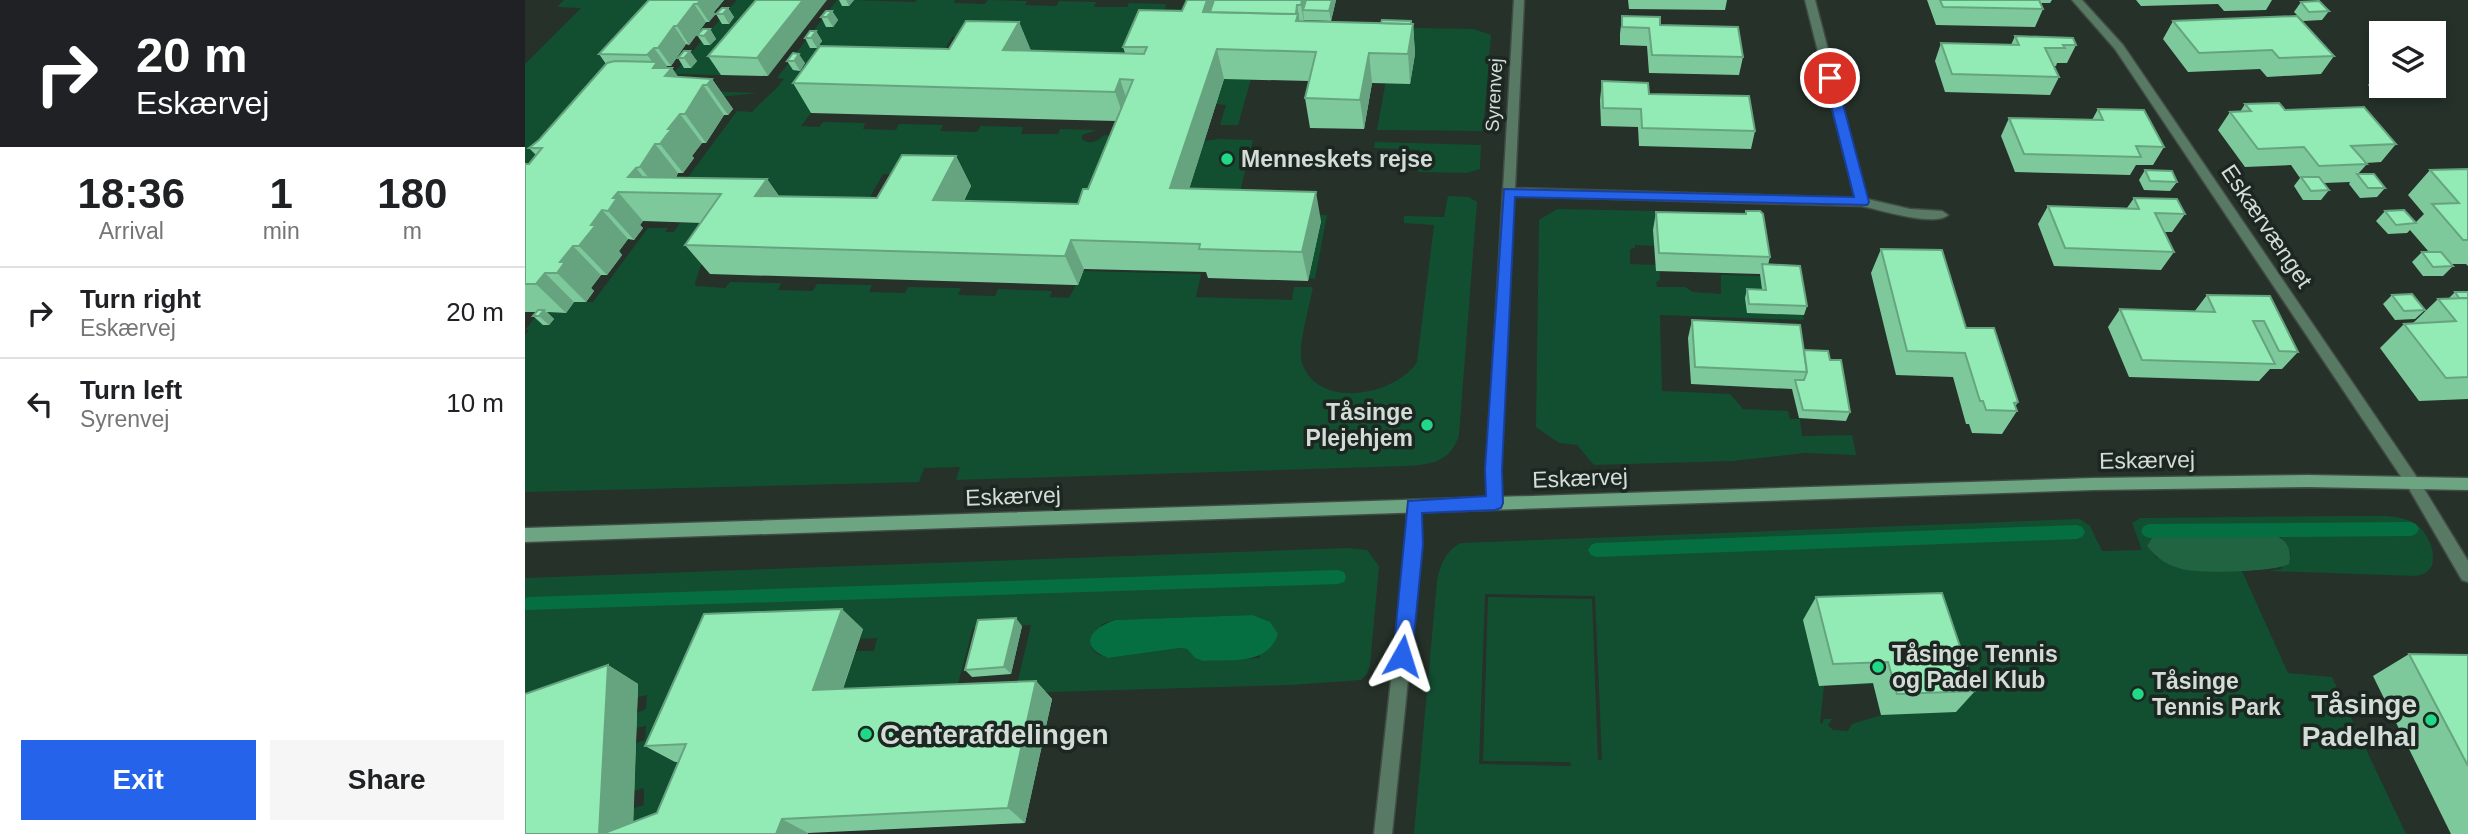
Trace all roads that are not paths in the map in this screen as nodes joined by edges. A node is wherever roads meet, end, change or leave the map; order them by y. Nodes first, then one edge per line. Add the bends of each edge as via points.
1 (1519, 0) edge
2 (1810, 0) edge
3 (2077, 0) edge
4 (1509, 192) junction
5 (1862, 202) junction
6 (1943, 215) dead end
7 (2413, 483) junction
8 (2468, 484) edge
9 (1495, 503) junction
10 (1414, 506) junction
11 (525, 535) edge
12 (2468, 575) edge
13 (1383, 834) edge

1 - 4 street, Syrenvej
2 - 5 street
3 - 7 street, Eskærvænget via 2119,47
4 - 5 street
4 - 9 street, Syrenvej
5 - 6 street
7 - 8 street, Eskærvej
7 - 9 street, Eskærvej via 2093,484
7 - 12 street, Eskærvænget
9 - 10 street, Eskærvej
10 - 11 street, Eskærvej
10 - 13 street via 1414,545

